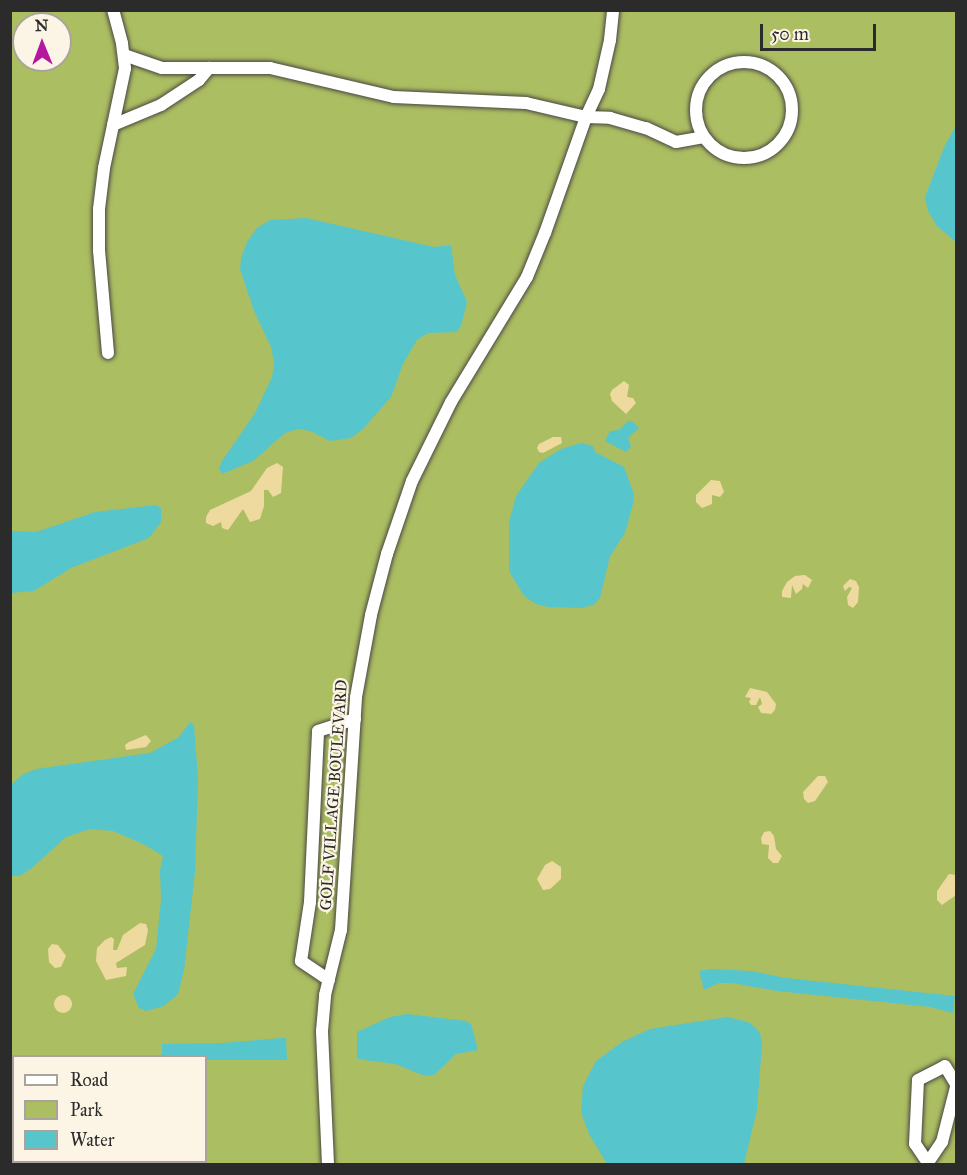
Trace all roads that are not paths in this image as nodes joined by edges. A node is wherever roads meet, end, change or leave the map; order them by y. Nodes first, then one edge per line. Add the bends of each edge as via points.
1 (113, 10) edge
2 (613, 10) edge
3 (124, 55) junction
4 (209, 68) junction
5 (586, 117) junction
6 (113, 125) junction
7 (704, 137) junction
8 (108, 353) dead end
9 (354, 718) junction
10 (329, 980) junction
11 (957, 1086) edge
12 (328, 1164) edge
13 (927, 1164) edge

1 - 3 street
2 - 5 street, GOLF VILLAGE BOULEVARD via 599,89
3 - 4 street via 162,68
3 - 6 street
4 - 5 street via 281,69 394,97 526,103
4 - 6 street via 199,80 161,105
5 - 7 street via 610,118 676,142
5 - 9 street, GOLF VILLAGE BOULEVARD via 527,277 451,402 412,481 371,615
6 - 8 street via 99,209
7 - 7 street via 717,150 735,157 753,158 771,151 792,120 792,101 785,84 772,71 754,63 735,63 718,70 704,83 697,101 697,119
9 - 10 street, GOLF VILLAGE BOULEVARD via 340,930
9 - 10 street via 318,731 310,902 301,961
10 - 12 street, GOLF VILLAGE BOULEVARD via 322,1031
11 - 13 street via 942,1142
11 - 13 street via 945,1066 918,1080 915,1144

